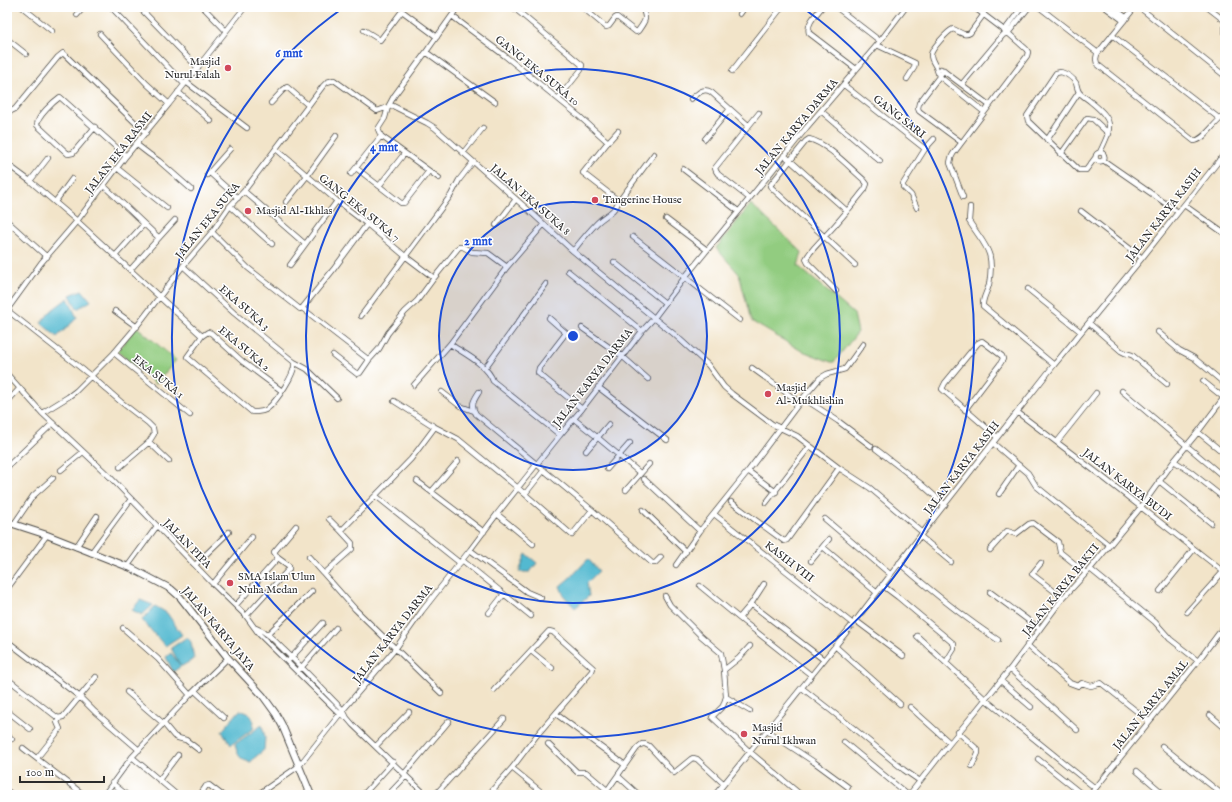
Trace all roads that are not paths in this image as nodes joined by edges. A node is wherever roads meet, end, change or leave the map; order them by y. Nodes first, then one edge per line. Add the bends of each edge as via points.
1 (22, 7) edge
2 (84, 7) edge
3 (111, 7) edge
4 (139, 7) edge
5 (203, 7) edge
6 (245, 7) edge
7 (458, 7) edge
8 (513, 7) edge
9 (582, 7) edge
10 (642, 7) edge
11 (745, 7) edge
12 (782, 7) edge
13 (822, 7) edge
14 (836, 7) edge
15 (906, 7) edge
16 (1022, 7) edge
17 (1029, 7) edge
18 (1039, 7) edge
19 (1105, 7) edge
20 (1112, 7) edge
21 (1135, 7) edge
22 (1139, 7) edge
23 (1207, 7) edge
24 (975, 8) dead end
25 (740, 14) dead end
26 (984, 14) junction
27 (77, 15) dead end
28 (452, 16) junction
29 (1125, 19) junction
30 (1225, 21) edge
31 (1225, 28) edge
32 (364, 30) dead end
33 (52, 31) dead end
34 (226, 31) junction
35 (1005, 32) junction
36 (1225, 33) edge
37 (100, 34) dead end
38 (1112, 35) junction
39 (437, 37) junction
40 (7, 39) edge
41 (878, 43) junction
42 (426, 52) junction
43 (1098, 53) junction
44 (26, 54) dead end
45 (198, 68) junction
46 (937, 68) junction
47 (856, 69) junction
48 (944, 70) junction
49 (732, 71) dead end
50 (1224, 73) edge
51 (939, 76) junction
52 (907, 79) dead end
53 (185, 83) junction
54 (962, 84) junction
55 (844, 85) junction
56 (178, 92) junction
57 (1079, 92) junction
58 (558, 99) junction
59 (691, 99) dead end
60 (495, 102) dead end
61 (272, 103) dead end
62 (169, 104) junction
63 (308, 105) junction
64 (989, 105) junction
65 (388, 107) junction
66 (7, 109) edge
67 (730, 109) junction
68 (821, 111) junction
69 (984, 112) junction
70 (759, 113) dead end
71 (1225, 115) edge
72 (1220, 119) junction
73 (211, 121) dead end
74 (748, 125) junction
75 (95, 127) junction
76 (247, 128) dead end
77 (483, 128) dead end
78 (618, 131) dead end
79 (146, 133) junction
80 (1109, 134) junction
81 (336, 136) dead end
82 (381, 136) junction
83 (934, 139) dead end
84 (705, 140) dead end
85 (1047, 140) junction
86 (608, 142) junction
87 (961, 142) junction
88 (136, 144) junction
89 (230, 149) dead end
90 (276, 149) junction
91 (925, 149) junction
92 (1100, 152) junction
93 (463, 153) junction
94 (1225, 153) edge
95 (404, 154) junction
96 (654, 154) dead end
97 (1061, 154) junction
98 (784, 155) junction
99 (126, 156) junction
100 (48, 158) dead end
101 (1095, 158) junction
102 (790, 160) junction
103 (1103, 160) junction
104 (1219, 160) junction
105 (880, 161) dead end
106 (473, 162) junction
107 (7, 164) edge
108 (1225, 164) edge
109 (117, 168) junction
110 (356, 168) junction
111 (683, 169) dead end
112 (429, 171) junction
113 (351, 174) dead end
114 (307, 176) junction
115 (439, 178) dead end
116 (72, 179) dead end
117 (30, 181) junction
118 (104, 186) junction
119 (379, 186) junction
120 (191, 188) dead end
121 (244, 191) junction
122 (963, 197) dead end
123 (238, 198) junction
124 (750, 198) junction
125 (516, 199) junction
126 (337, 201) junction
127 (619, 201) junction
128 (55, 202) junction
129 (286, 202) dead end
130 (1184, 205) junction
131 (230, 206) junction
132 (970, 207) dead end
133 (167, 208) dead end
134 (917, 208) dead end
135 (847, 211) junction
136 (1081, 211) dead end
137 (738, 212) junction
138 (1178, 212) junction
139 (666, 219) dead end
140 (77, 220) junction
141 (175, 220) dead end
142 (7, 221) edge
143 (144, 224) junction
144 (367, 224) junction
145 (544, 224) junction
146 (496, 225) dead end
147 (212, 232) junction
148 (1225, 234) edge
149 (158, 237) junction
150 (825, 237) junction
151 (633, 238) dead end
152 (272, 244) dead end
153 (305, 244) junction
154 (707, 250) junction
155 (574, 251) junction
156 (115, 256) junction
157 (405, 256) junction
158 (47, 257) junction
159 (1142, 258) junction
160 (614, 262) dead end
161 (290, 265) dead end
162 (855, 265) dead end
163 (183, 266) junction
164 (507, 267) junction
165 (130, 270) junction
166 (568, 271) dead end
167 (685, 277) junction
168 (434, 278) junction
169 (546, 284) dead end
170 (1028, 289) dead end
171 (836, 291) dead end
172 (160, 297) junction
173 (665, 303) junction
174 (302, 308) junction
175 (7, 310) edge
176 (115, 311) dead end
177 (361, 316) dead end
178 (549, 318) dead end
179 (654, 318) junction
180 (740, 320) dead end
181 (1089, 323) junction
182 (136, 327) junction
183 (582, 328) dead end
184 (642, 331) junction
185 (1081, 332) junction
186 (1158, 332) dead end
187 (202, 336) junction
188 (450, 344) junction
189 (863, 344) dead end
190 (114, 353) junction
191 (334, 355) dead end
192 (622, 356) junction
193 (369, 360) junction
194 (294, 362) junction
195 (1054, 365) junction
196 (485, 368) junction
197 (752, 368) dead end
198 (7, 374) edge
199 (91, 376) junction
200 (648, 378) dead end
201 (1203, 381) dead end
202 (1167, 384) dead end
203 (1225, 384) edge
204 (414, 385) dead end
205 (20, 388) junction
206 (598, 388) junction
207 (282, 391) junction
208 (1122, 391) dead end
209 (442, 392) dead end
210 (479, 392) dead end
211 (1096, 393) dead end
212 (1224, 397) edge
213 (337, 398) dead end
214 (803, 398) junction
215 (394, 401) dead end
216 (7, 402) edge
217 (799, 402) junction
218 (582, 409) junction
219 (965, 410) junction
220 (474, 411) junction
221 (1017, 412) junction
222 (42, 413) junction
223 (190, 415) dead end
224 (574, 419) junction
225 (53, 423) junction
226 (609, 424) dead end
227 (435, 427) junction
228 (780, 428) junction
229 (1198, 432) junction
230 (560, 434) junction
231 (597, 437) junction
232 (997, 437) junction
233 (667, 440) dead end
234 (149, 442) junction
235 (1056, 442) junction
236 (630, 443) dead end
237 (993, 443) junction
238 (1187, 445) junction
239 (810, 446) junction
240 (871, 446) dead end
241 (876, 448) dead end
242 (586, 451) dead end
243 (83, 452) junction
244 (1225, 454) edge
245 (619, 456) junction
246 (168, 461) dead end
247 (1174, 461) junction
248 (458, 462) dead end
249 (537, 464) junction
250 (649, 464) dead end
251 (1019, 465) junction
252 (7, 467) edge
253 (120, 467) dead end
254 (839, 468) junction
255 (61, 470) dead end
256 (544, 470) junction
257 (607, 470) dead end
258 (748, 471) junction
259 (640, 473) junction
260 (53, 478) dead end
261 (1225, 478) edge
262 (644, 479) dead end
263 (417, 481) dead end
264 (1159, 482) junction
265 (518, 488) junction
266 (626, 490) dead end
267 (432, 491) junction
268 (776, 492) junction
269 (525, 494) junction
270 (999, 494) dead end
271 (376, 496) junction
272 (132, 499) junction
273 (1225, 499) edge
274 (731, 502) dead end
275 (766, 503) dead end
276 (945, 505) junction
277 (1141, 507) junction
278 (592, 510) junction
279 (642, 510) dead end
280 (497, 514) junction
281 (714, 514) junction
282 (97, 516) dead end
283 (329, 519) dead end
284 (825, 519) dead end
285 (7, 522) edge
286 (1211, 523) dead end
287 (14, 524) junction
288 (157, 526) junction
289 (296, 526) dead end
290 (341, 531) junction
291 (700, 531) junction
292 (229, 532) dead end
293 (484, 532) junction
294 (921, 534) junction
295 (47, 535) junction
296 (252, 537) dead end
297 (829, 539) dead end
298 (533, 544) dead end
299 (1109, 545) junction
300 (823, 546) junction
301 (76, 547) junction
302 (1194, 548) junction
303 (470, 550) junction
304 (990, 550) dead end
305 (686, 552) junction
306 (91, 553) junction
307 (661, 556) dead end
308 (309, 557) dead end
309 (278, 558) junction
310 (811, 561) dead end
311 (461, 562) junction
312 (899, 562) junction
313 (951, 562) dead end
314 (1041, 563) dead end
315 (195, 565) junction
316 (676, 565) dead end
317 (127, 567) junction
318 (1088, 571) junction
319 (1224, 572) edge
320 (325, 573) junction
321 (890, 574) junction
322 (213, 584) junction
323 (764, 584) dead end
324 (882, 585) junction
325 (700, 586) dead end
326 (7, 588) edge
327 (312, 591) dead end
328 (1160, 591) dead end
329 (876, 592) junction
330 (990, 592) dead end
331 (504, 594) junction
332 (665, 596) dead end
333 (541, 598) dead end
334 (1063, 598) junction
335 (751, 604) junction
336 (236, 605) junction
337 (489, 612) dead end
338 (1187, 612) dead end
339 (246, 616) junction
340 (531, 616) dead end
341 (738, 618) junction
342 (854, 622) junction
343 (323, 623) dead end
344 (1225, 625) edge
345 (123, 628) dead end
346 (256, 628) junction
347 (336, 628) dead end
348 (1040, 629) junction
349 (268, 634) junction
350 (917, 636) dead end
351 (998, 640) dead end
352 (7, 641) edge
353 (1027, 645) junction
354 (750, 646) dead end
355 (835, 646) junction
356 (396, 648) junction
357 (531, 651) junction
358 (902, 656) dead end
359 (292, 657) junction
360 (228, 658) junction
361 (824, 660) junction
362 (287, 661) junction
363 (1198, 661) junction
364 (946, 662) junction
365 (302, 668) junction
366 (552, 668) dead end
367 (1010, 669) junction
368 (724, 670) junction
369 (298, 672) junction
370 (812, 675) junction
371 (96, 677) dead end
372 (9, 680) dead end
373 (1001, 681) junction
374 (316, 686) junction
375 (802, 688) junction
376 (494, 690) dead end
377 (195, 691) junction
378 (126, 692) dead end
379 (441, 693) dead end
380 (190, 695) junction
381 (726, 696) junction
382 (80, 697) junction
383 (986, 700) junction
384 (900, 704) dead end
385 (910, 707) dead end
386 (1031, 707) dead end
387 (7, 711) edge
388 (750, 711) dead end
389 (341, 712) junction
390 (408, 712) dead end
391 (556, 714) junction
392 (1210, 715) dead end
393 (60, 718) junction
394 (224, 718) dead end
395 (504, 720) dead end
396 (449, 721) dead end
397 (1149, 721) junction
398 (164, 724) junction
399 (1225, 728) edge
400 (30, 729) dead end
401 (1078, 730) dead end
402 (767, 732) junction
403 (958, 732) junction
404 (7, 735) edge
405 (12, 739) dead end
406 (844, 742) dead end
407 (950, 743) junction
408 (548, 744) dead end
409 (376, 746) junction
410 (1162, 746) dead end
411 (23, 748) dead end
412 (139, 750) junction
413 (199, 750) dead end
414 (750, 752) junction
415 (178, 755) dead end
416 (132, 757) junction
417 (36, 758) junction
418 (1038, 759) dead end
419 (393, 762) junction
420 (624, 765) junction
421 (299, 766) junction
422 (972, 766) dead end
423 (512, 768) junction
424 (1137, 771) dead end
425 (405, 775) junction
426 (618, 776) junction
427 (159, 780) junction
428 (920, 781) junction
429 (112, 783) junction
430 (724, 784) junction
431 (848, 787) dead end
432 (1096, 788) junction
433 (493, 789) junction
434 (607, 790) junction
435 (7, 791) edge
436 (13, 795) edge
437 (84, 795) edge
438 (104, 795) edge
439 (127, 795) edge
440 (177, 795) edge
441 (200, 795) edge
442 (222, 795) edge
443 (257, 795) edge
444 (311, 795) edge
445 (364, 795) edge
446 (388, 795) edge
447 (426, 795) edge
448 (435, 795) edge
449 (488, 795) edge
450 (499, 795) edge
451 (545, 795) edge
452 (604, 795) edge
453 (638, 795) edge
454 (715, 795) edge
455 (801, 795) edge
456 (909, 795) edge
457 (1083, 795) edge
458 (1090, 795) edge
459 (1165, 795) edge
460 (1223, 795) edge

1 - 33 street
2 - 27 street
3 - 53 street
4 - 45 street
5 - 34 street
6 - 34 street, JALAN EKA RASMI
7 - 28 street
8 - 58 street via 582,65 581,70
9 - 10 street via 606,27 617,17 636,32 646,20
11 - 25 street
12 - 49 street
13 - 47 street via 809,25 810,33
14 - 41 street
15 - 41 street, JALAN KARYA DARMA
16 - 35 street
17 - 35 street
18 - 43 street
19 - 29 street
20 - 29 street
21 - 29 street
22 - 50 street
23 - 30 street
24 - 26 street
26 - 35 street
26 - 46 street via 967,35 954,29 950,30 932,53
28 - 39 street
28 - 58 street, GANG EKA SUKA 10
29 - 38 street
31 - 36 street
32 - 39 street via 380,40 402,11
34 - 45 street, JALAN EKA RASMI
35 - 54 street
35 - 64 street via 1027,50 1028,54
37 - 62 street
38 - 43 street
38 - 72 street
39 - 42 street
40 - 44 street
41 - 47 street, JALAN KARYA DARMA
41 - 52 street via 914,63 914,68
42 - 60 street
42 - 65 street
43 - 72 street via 1096,59 1099,66 1193,140 1200,139
45 - 53 street, JALAN EKA RASMI
46 - 48 street
46 - 51 street
47 - 55 street, JALAN KARYA DARMA
48 - 51 street
48 - 54 street
51 - 69 street
51 - 87 street via 918,108
53 - 56 street, JALAN EKA RASMI
53 - 76 street
54 - 64 street
55 - 68 street, JALAN KARYA DARMA
55 - 91 street, GANG SARI
56 - 62 street, JALAN EKA RASMI
56 - 73 street
57 - 80 street via 1107,117 1110,125
57 - 85 street
57 - 85 street via 1069,76 1059,72 1053,75 1027,118
58 - 86 street, GANG EKA SUKA 10
59 - 67 street via 707,90
61 - 63 street via 287,87
62 - 79 street, JALAN EKA RASMI
63 - 65 street, JALAN EKA SUKA via 327,82 334,80 377,111
63 - 90 street, JALAN EKA SUKA
64 - 69 street
65 - 82 street via 378,129
65 - 93 street, JALAN EKA SUKA 8 via 393,106 427,123
66 - 79 street via 16,109 63,53
67 - 74 street
67 - 84 street
68 - 98 street, JALAN KARYA DARMA
68 - 105 street
69 - 87 street
70 - 74 street
71 - 72 street
74 - 124 street via 715,168 718,174
75 - 75 street via 73,153 68,154 37,123 60,97
75 - 99 street
77 - 93 street
78 - 86 street
79 - 88 street, JALAN EKA RASMI
80 - 92 street
80 - 97 street via 1093,119 1087,118
81 - 114 street
82 - 95 street
82 - 110 street
83 - 91 street
85 - 97 street
86 - 127 street via 583,173
87 - 122 street via 950,160
88 - 99 street, JALAN EKA RASMI
88 - 120 street
89 - 123 street via 209,174
90 - 114 street, GANG EKA SUKA 7
90 - 121 street, JALAN EKA SUKA
91 - 134 street, GANG SARI via 902,185 914,199
92 - 101 street
92 - 103 street via 1104,154
93 - 106 street, JALAN EKA SUKA 8
94 - 104 street, JALAN KARYA KASIH
95 - 112 street
95 - 119 street
96 - 127 street
97 - 101 street via 1081,171 1086,170
98 - 102 street
98 - 124 street, JALAN KARYA DARMA
99 - 109 street, JALAN EKA RASMI
100 - 117 street
101 - 103 street via 1098,161
102 - 135 street
102 - 135 street via 809,139 829,150 864,180 867,184 865,189
102 - 150 street via 771,187
103 - 138 street
104 - 108 street
104 - 130 street, JALAN KARYA KASIH
106 - 125 street, JALAN EKA SUKA 8
106 - 157 street
107 - 117 street, EKA SUKA 2
109 - 118 street, JALAN EKA RASMI
109 - 133 street
110 - 113 street
110 - 119 street
111 - 137 street
112 - 115 street
112 - 119 street via 404,203
114 - 126 street, GANG EKA SUKA 7
114 - 129 street
116 - 128 street
117 - 128 street, EKA SUKA 2
118 - 140 street, JALAN EKA RASMI
118 - 143 street
121 - 123 street, JALAN EKA SUKA
121 - 153 street
123 - 131 street, JALAN EKA SUKA
124 - 137 street, JALAN KARYA DARMA
125 - 145 street, JALAN EKA SUKA 8
125 - 146 street
126 - 144 street, GANG EKA SUKA 7
126 - 153 street
127 - 155 street via 612,212 584,236
128 - 140 street, EKA SUKA 2
130 - 138 street, JALAN KARYA KASIH
130 - 148 street
131 - 147 street, JALAN EKA SUKA
131 - 152 street
132 - 195 street via 969,221 991,257 988,289 982,302 983,306
135 - 150 street
136 - 159 street
137 - 154 street, JALAN KARYA DARMA
138 - 159 street, JALAN KARYA KASIH
139 - 154 street
140 - 156 street, EKA SUKA 2
140 - 158 street, JALAN EKA RASMI
141 - 149 street
142 - 158 street
143 - 149 street
143 - 156 street
144 - 157 street, GANG EKA SUKA 7
144 - 174 street
145 - 155 street, JALAN EKA SUKA 8
145 - 164 street
147 - 163 street, JALAN EKA SUKA
147 - 174 street via 248,268
149 - 165 street
150 - 162 street
150 - 171 street via 806,260
151 - 167 street
153 - 161 street
154 - 167 street, JALAN KARYA DARMA
155 - 179 street, JALAN EKA SUKA 8
156 - 165 street, EKA SUKA 2
157 - 168 street, GANG EKA SUKA 7
157 - 177 street
158 - 175 street, JALAN EKA RASMI
159 - 181 street, JALAN KARYA KASIH
160 - 173 street
163 - 172 street, JALAN EKA SUKA
163 - 194 street, EKA SUKA 3 via 234,313
164 - 168 street via 488,252 472,252 462,246
164 - 188 street
165 - 172 street, EKA SUKA 2
166 - 184 street
167 - 173 street, JALAN KARYA DARMA
167 - 180 street
168 - 193 street
169 - 196 street
170 - 185 street
172 - 182 street, JALAN EKA SUKA
172 - 187 street, EKA SUKA 2
173 - 179 street, JALAN KARYA DARMA
174 - 193 street
175 - 199 street
176 - 182 street
178 - 218 street via 566,333 539,368 538,373
179 - 184 street, JALAN KARYA DARMA
179 - 228 street, JALAN EKA SUKA 8 via 708,365 732,394
181 - 185 street, JALAN KARYA KASIH
181 - 202 street via 1121,351 1132,355
182 - 190 street, JALAN EKA SUKA
183 - 192 street
184 - 192 street, JALAN KARYA DARMA
185 - 195 street, JALAN KARYA KASIH
186 - 203 street
187 - 207 street, EKA SUKA 2 via 211,333 243,362
187 - 207 street via 187,357 250,412 266,410
188 - 196 street
188 - 204 street
189 - 214 street via 844,369 820,378
190 - 199 street, JALAN EKA SUKA
190 - 223 street, EKA SUKA 1
191 - 193 street via 357,374
192 - 200 street
192 - 206 street, JALAN KARYA DARMA
194 - 207 street via 295,368
194 - 213 street, EKA SUKA 3 via 307,369
195 - 221 street, JALAN KARYA KASIH
196 - 230 street via 493,381
197 - 217 street
198 - 205 street, JALAN PIPA
199 - 222 street, JALAN EKA SUKA via 68,397
199 - 234 street via 152,426 154,434
201 - 212 street
205 - 216 street
205 - 222 street, JALAN PIPA
206 - 218 street, JALAN KARYA DARMA
206 - 233 street
208 - 238 street
209 - 220 street via 460,406
210 - 220 street via 472,403
211 - 235 street
212 - 229 street, JALAN KARYA BAKTI
214 - 217 street
214 - 240 street
215 - 227 street
217 - 228 street
218 - 224 street, JALAN KARYA DARMA
219 - 219 street via 1003,359 982,341 942,388
219 - 232 street
220 - 249 street
221 - 232 street, JALAN KARYA KASIH
221 - 235 street, JALAN KARYA BUDI
222 - 225 street, JALAN PIPA
224 - 230 street, JALAN KARYA DARMA
224 - 231 street
225 - 243 street, JALAN PIPA
225 - 252 street
226 - 231 street
227 - 265 street via 458,439
227 - 271 street via 411,459
228 - 239 street, JALAN EKA SUKA 8
228 - 258 street
229 - 238 street, JALAN KARYA BAKTI
229 - 244 street
230 - 249 street, JALAN KARYA DARMA
231 - 242 street
231 - 245 street
232 - 237 street, JALAN KARYA KASIH
234 - 246 street
234 - 253 street
235 - 277 street, JALAN KARYA BUDI
236 - 245 street
237 - 251 street
237 - 276 street, JALAN KARYA KASIH
238 - 247 street, JALAN KARYA BAKTI
238 - 261 street
239 - 254 street, JALAN EKA SUKA 8
239 - 268 street
241 - 276 street
243 - 255 street
243 - 272 street, JALAN PIPA
245 - 257 street
245 - 259 street
247 - 264 street, JALAN KARYA BAKTI
247 - 273 street
248 - 267 street
249 - 256 street
249 - 265 street, JALAN KARYA DARMA
250 - 259 street
251 - 270 street
251 - 299 street via 1030,475 1036,486
254 - 274 street via 784,541
254 - 294 street, JALAN EKA SUKA 8 via 870,488
256 - 269 street
256 - 278 street
258 - 268 street
258 - 281 street
259 - 266 street
260 - 287 street via 33,496
262 - 291 street
263 - 267 street
264 - 277 street, JALAN KARYA BAKTI
264 - 286 street
265 - 269 street
265 - 280 street, JALAN KARYA DARMA
267 - 293 street
268 - 275 street
269 - 278 street via 572,535
271 - 290 street
271 - 311 street
272 - 288 street, JALAN PIPA
272 - 306 street
276 - 294 street, JALAN KARYA KASIH
277 - 299 street, JALAN KARYA BAKTI
277 - 302 street, JALAN KARYA BUDI
278 - 307 street via 652,563
279 - 305 street
280 - 293 street, JALAN KARYA DARMA
280 - 298 street
281 - 291 street
281 - 342 street, KASIH VIII
282 - 301 street
283 - 290 street
284 - 321 street
285 - 287 main road, JALAN KARYA JAYA
287 - 295 main road, JALAN KARYA JAYA
288 - 315 street, JALAN PIPA
288 - 317 street
289 - 309 street via 274,552
290 - 320 street via 352,543 352,549
291 - 305 street
292 - 315 street
293 - 303 street, JALAN KARYA DARMA
294 - 312 street, JALAN KARYA KASIH
294 - 313 street, JALAN EKA SUKA 8
295 - 301 main road, JALAN KARYA JAYA
295 - 326 street
296 - 322 street
297 - 300 street
299 - 318 street, JALAN KARYA BAKTI
300 - 310 street
300 - 329 street
301 - 306 main road, JALAN KARYA JAYA
302 - 319 street, JALAN KARYA BUDI
302 - 328 street
303 - 311 street, JALAN KARYA DARMA
303 - 333 street via 527,592
304 - 318 street via 1007,531 1016,534 1033,523 1058,542 1060,552
305 - 316 street
306 - 317 main road, JALAN KARYA JAYA
308 - 320 street
309 - 336 street
309 - 339 street via 289,566 289,570
311 - 331 street
311 - 356 street, JALAN KARYA DARMA
312 - 321 street, JALAN KARYA KASIH
312 - 351 street via 937,595
314 - 334 street via 1032,574
315 - 322 street, JALAN PIPA
317 - 360 main road, JALAN KARYA JAYA via 171,589 180,597
318 - 334 street, JALAN KARYA BAKTI
318 - 363 street via 1155,622 1170,639
319 - 338 street
320 - 356 street via 355,609
321 - 324 street, JALAN KARYA KASIH
322 - 336 street, JALAN PIPA
323 - 335 street
324 - 329 street, JALAN KARYA KASIH
324 - 364 street via 954,644 954,649
325 - 341 street
327 - 349 street
329 - 342 street, JALAN KARYA KASIH
330 - 348 street
331 - 337 street
331 - 340 street
332 - 368 street via 670,605 721,653
334 - 348 street, JALAN KARYA BAKTI
335 - 341 street
335 - 361 street
336 - 339 street, JALAN PIPA
339 - 346 street, JALAN PIPA
341 - 370 street
342 - 355 street, JALAN KARYA KASIH
342 - 358 street, KASIH VIII
343 - 359 street
344 - 363 street, JALAN KARYA AMAL
345 - 380 street via 158,659
346 - 349 street, JALAN PIPA
346 - 362 street
347 - 365 street
348 - 353 street, JALAN KARYA BAKTI
349 - 359 street, JALAN PIPA
350 - 364 street
352 - 382 street
353 - 367 street, JALAN KARYA BAKTI
353 - 397 street via 1070,683 1078,686 1084,682 1091,686 1101,683
354 - 368 street
355 - 361 street, JALAN KARYA KASIH
355 - 384 street
356 - 379 street
356 - 389 street, JALAN KARYA DARMA
357 - 366 street
357 - 376 street
357 - 391 street via 549,631 593,668
359 - 362 street
359 - 365 street, JALAN PIPA
360 - 377 street
360 - 421 main road, JALAN KARYA JAYA via 276,714
361 - 370 street, JALAN KARYA KASIH
362 - 369 street
363 - 397 street, JALAN KARYA AMAL
364 - 383 street
365 - 369 street
365 - 374 street, JALAN PIPA
367 - 373 street, JALAN KARYA BAKTI
367 - 401 street
368 - 381 street
369 - 374 street
370 - 375 street, JALAN KARYA KASIH
371 - 382 street
372 - 393 street
373 - 383 street, JALAN KARYA BAKTI
373 - 386 street
374 - 389 street
375 - 402 street, JALAN KARYA KASIH
375 - 428 street
377 - 380 street
377 - 394 street
378 - 398 street
380 - 398 street
381 - 388 street
381 - 414 street via 723,706 712,717
382 - 393 street
382 - 412 street
383 - 403 street, JALAN KARYA BAKTI
383 - 432 street
385 - 407 street
387 - 400 street
389 - 409 street
389 - 421 street, JALAN KARYA DARMA
390 - 409 street
391 - 420 street
391 - 423 street
392 - 399 street
393 - 417 street via 60,729
395 - 448 street
396 - 425 street
397 - 432 street, JALAN KARYA AMAL
398 - 412 street
398 - 413 street via 174,736 186,740
402 - 414 street, JALAN KARYA KASIH
402 - 431 street
403 - 407 street, JALAN KARYA BAKTI
403 - 422 street via 978,750
404 - 405 street
406 - 456 street
407 - 428 street, JALAN KARYA BAKTI
408 - 434 street via 578,772 586,772
409 - 419 street
410 - 460 street
411 - 417 street
412 - 416 street
414 - 430 street, JALAN KARYA KASIH
414 - 455 street
415 - 427 street
416 - 427 street
416 - 429 street
417 - 437 street
418 - 457 street
419 - 425 street
419 - 445 street
420 - 426 street
420 - 430 street via 637,748 645,744 674,773 693,758
421 - 443 street, JALAN KARYA DARMA
421 - 444 main road, JALAN KARYA JAYA
423 - 433 street
423 - 451 street
424 - 459 street
425 - 446 street
425 - 447 street
426 - 434 street
426 - 453 street
427 - 440 street
428 - 456 street, JALAN KARYA BAKTI
429 - 438 street
429 - 439 street
430 - 454 street, JALAN KARYA KASIH
432 - 458 street, JALAN KARYA AMAL
433 - 449 street
433 - 450 street
434 - 452 street
435 - 436 street
441 - 442 street via 209,785

